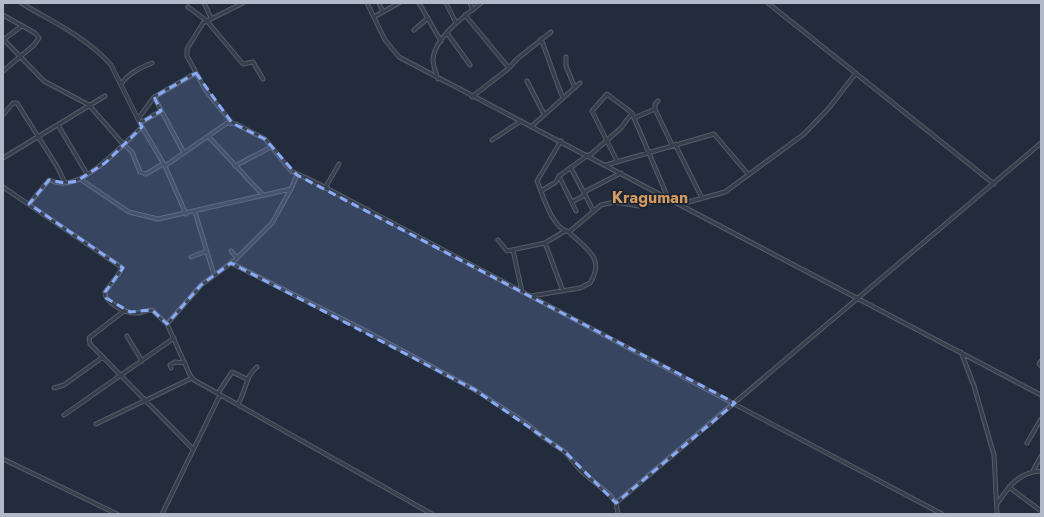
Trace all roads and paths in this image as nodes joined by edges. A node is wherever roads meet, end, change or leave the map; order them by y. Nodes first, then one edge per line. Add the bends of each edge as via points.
1 (21, 3) edge
2 (204, 3) edge
3 (243, 3) edge
4 (367, 3) edge
5 (379, 3) edge
6 (399, 3) edge
7 (419, 3) edge
8 (446, 3) edge
9 (470, 3) edge
10 (481, 3) edge
11 (768, 3) edge
12 (188, 7) dead end
13 (473, 10) junction
14 (383, 12) junction
15 (3, 15) edge
16 (465, 15) junction
17 (374, 16) junction
18 (211, 18) junction
19 (428, 18) junction
20 (207, 21) junction
21 (456, 23) junction
22 (22, 26) junction
23 (414, 30) dead end
24 (551, 32) dead end
25 (447, 33) junction
26 (541, 39) junction
27 (4, 40) edge
28 (441, 41) junction
29 (21, 57) junction
30 (566, 57) dead end
31 (152, 63) dead end
32 (470, 64) dead end
33 (509, 68) junction
34 (3, 71) edge
35 (856, 72) junction
36 (196, 73) junction
37 (263, 79) dead end
38 (438, 79) junction
39 (527, 81) dead end
40 (580, 83) dead end
41 (121, 84) junction
42 (576, 88) junction
43 (105, 96) dead end
44 (472, 96) junction
45 (154, 97) junction
46 (563, 98) junction
47 (658, 101) dead end
48 (89, 105) junction
49 (655, 109) junction
50 (161, 111) junction
51 (632, 113) junction
52 (3, 114) edge
53 (544, 114) junction
54 (634, 118) junction
55 (138, 119) junction
56 (521, 121) junction
57 (140, 123) junction
58 (232, 123) junction
59 (58, 125) junction
60 (532, 126) junction
61 (142, 127) junction
62 (39, 137) junction
63 (209, 137) junction
64 (492, 140) dead end
65 (561, 141) junction
66 (606, 141) junction
67 (1041, 143) edge
68 (123, 144) junction
69 (673, 145) junction
70 (271, 147) junction
71 (650, 152) junction
72 (184, 153) junction
73 (588, 155) junction
74 (3, 158) edge
75 (617, 161) junction
76 (339, 164) dead end
77 (164, 165) junction
78 (606, 165) junction
79 (235, 166) junction
80 (571, 168) junction
81 (622, 173) junction
82 (87, 174) junction
83 (297, 174) junction
84 (748, 174) junction
85 (559, 176) junction
86 (80, 179) junction
87 (65, 184) junction
88 (994, 184) junction
89 (3, 187) edge
90 (325, 188) junction
91 (291, 189) junction
92 (541, 191) junction
93 (585, 194) junction
94 (266, 195) junction
95 (667, 197) junction
96 (702, 198) junction
97 (572, 202) junction
98 (29, 204) junction
99 (681, 204) junction
100 (593, 210) junction
101 (576, 211) dead end
102 (195, 212) junction
103 (186, 214) junction
104 (565, 231) junction
105 (569, 232) junction
106 (498, 240) dead end
107 (545, 243) junction
108 (513, 250) junction
109 (207, 251) junction
110 (231, 251) dead end
111 (191, 257) dead end
112 (237, 258) junction
113 (231, 263) junction
114 (214, 275) junction
115 (563, 291) junction
116 (522, 292) junction
117 (531, 296) junction
118 (859, 298) junction
119 (124, 311) junction
120 (167, 324) junction
121 (127, 336) dead end
122 (174, 338) junction
123 (961, 352) junction
124 (103, 357) junction
125 (142, 361) junction
126 (1041, 361) edge
127 (185, 363) junction
128 (1041, 366) edge
129 (257, 367) dead end
130 (170, 368) dead end
131 (121, 376) junction
132 (192, 378) junction
133 (247, 379) junction
134 (54, 388) dead end
135 (219, 394) junction
136 (1041, 395) edge
137 (146, 399) junction
138 (735, 403) junction
139 (238, 404) junction
140 (64, 415) dead end
141 (1041, 419) edge
142 (96, 424) dead end
143 (1027, 443) dead end
144 (193, 449) junction
145 (1041, 456) edge
146 (3, 459) edge
147 (1033, 471) junction
148 (1041, 471) edge
149 (1009, 487) junction
150 (616, 503) junction
151 (996, 505) junction
152 (1041, 511) edge
153 (936, 513) edge
154 (117, 514) edge
155 (162, 514) edge
156 (432, 514) edge
157 (618, 514) edge
158 (942, 514) edge
159 (997, 514) edge

1 - 41 street via 78,37 104,56
2 - 18 street
3 - 18 street
4 - 17 street
5 - 14 street
6 - 14 street
7 - 19 street
8 - 21 street
9 - 13 street
10 - 13 street
11 - 35 street
12 - 20 street
13 - 16 street
14 - 17 street
15 - 22 street
16 - 21 street
16 - 33 street
17 - 38 street via 389,46 398,57
18 - 20 street
19 - 23 street
19 - 28 street
20 - 36 street via 197,31 187,49 187,56
20 - 37 street via 243,64 253,62
21 - 25 street
22 - 27 street
22 - 29 street via 39,38
24 - 26 street
25 - 28 street
25 - 32 street
26 - 33 street
26 - 46 street
27 - 29 street
28 - 38 street via 433,61
29 - 34 street
29 - 48 street via 44,81
30 - 42 street via 566,66
31 - 41 street via 126,77
33 - 44 street
35 - 84 street via 829,108 804,134
35 - 88 street
36 - 45 street
36 - 58 street via 206,91
38 - 44 street
39 - 53 street
40 - 42 street
41 - 55 street
42 - 46 street
43 - 48 street
44 - 56 street
45 - 50 street
45 - 55 street
46 - 53 street
47 - 49 street
48 - 59 street
48 - 68 street
49 - 54 street
49 - 69 street
50 - 57 street
50 - 72 street
51 - 54 street
51 - 66 street via 621,128
51 - 66 street via 609,95 605,95 592,111
52 - 62 street via 13,103 17,103
53 - 60 street
54 - 71 street
55 - 57 street
56 - 60 street
56 - 64 street
57 - 61 street
58 - 63 street via 226,123
58 - 70 street via 265,139
59 - 62 street
59 - 82 street
60 - 65 street
61 - 68 street
61 - 77 street
62 - 74 street
62 - 87 street
63 - 72 street
63 - 79 street
65 - 73 street
65 - 92 street via 538,177
66 - 73 street
66 - 75 street
67 - 88 street
68 - 77 street via 132,152 142,174
68 - 82 street via 105,163
69 - 71 street
69 - 84 street via 714,134
69 - 96 street
70 - 79 street
70 - 83 street via 291,171
71 - 75 street
71 - 95 street
72 - 77 street
73 - 78 street
73 - 80 street
75 - 78 street
76 - 90 street
77 - 103 street
78 - 81 street
79 - 94 street via 262,194
80 - 85 street
80 - 93 street
81 - 93 street
81 - 95 street
82 - 86 street
83 - 90 street
83 - 91 street
84 - 96 street via 725,192
85 - 92 street via 556,182
85 - 97 street
86 - 87 street
86 - 103 street via 129,212 141,216 158,219
87 - 98 street via 49,180
88 - 118 street
89 - 98 street
90 - 116 street
91 - 94 street
91 - 112 street via 276,218
92 - 104 street via 552,216
93 - 97 street
93 - 100 street
94 - 102 street
95 - 99 street
95 - 100 street via 639,206 608,203
96 - 99 street
97 - 101 street
98 - 119 street via 121,267 105,295
99 - 118 street
100 - 105 street
102 - 103 street
102 - 109 street
104 - 105 street
104 - 107 street
105 - 115 street via 595,259 596,268 586,287
106 - 108 street via 505,250
107 - 108 street
107 - 115 street
108 - 116 street
109 - 111 street
109 - 114 street
110 - 112 street
112 - 113 street
113 - 114 street
113 - 150 street via 475,390 559,447
114 - 120 street
115 - 117 street
116 - 117 street
117 - 138 street
118 - 123 street
118 - 138 street
119 - 120 street via 135,314 152,310
119 - 124 street via 89,338 90,344
120 - 122 street
121 - 125 street
122 - 125 street
122 - 127 street
123 - 136 street
123 - 151 street via 994,454
124 - 131 street
124 - 134 street via 64,385
125 - 131 street
126 - 128 street
127 - 130 street via 175,362
127 - 132 street
129 - 133 street
131 - 137 street
131 - 140 street
132 - 135 street
132 - 137 street
133 - 135 street via 234,372 230,373
133 - 139 street via 244,394
135 - 139 street
135 - 144 street
137 - 142 street
137 - 144 street
138 - 150 street
138 - 153 street
139 - 156 street
141 - 143 street
144 - 155 street
145 - 147 street
146 - 154 street
147 - 148 street
147 - 149 street via 1014,481
149 - 151 street
149 - 152 street
150 - 157 street
151 - 159 street
153 - 158 street

